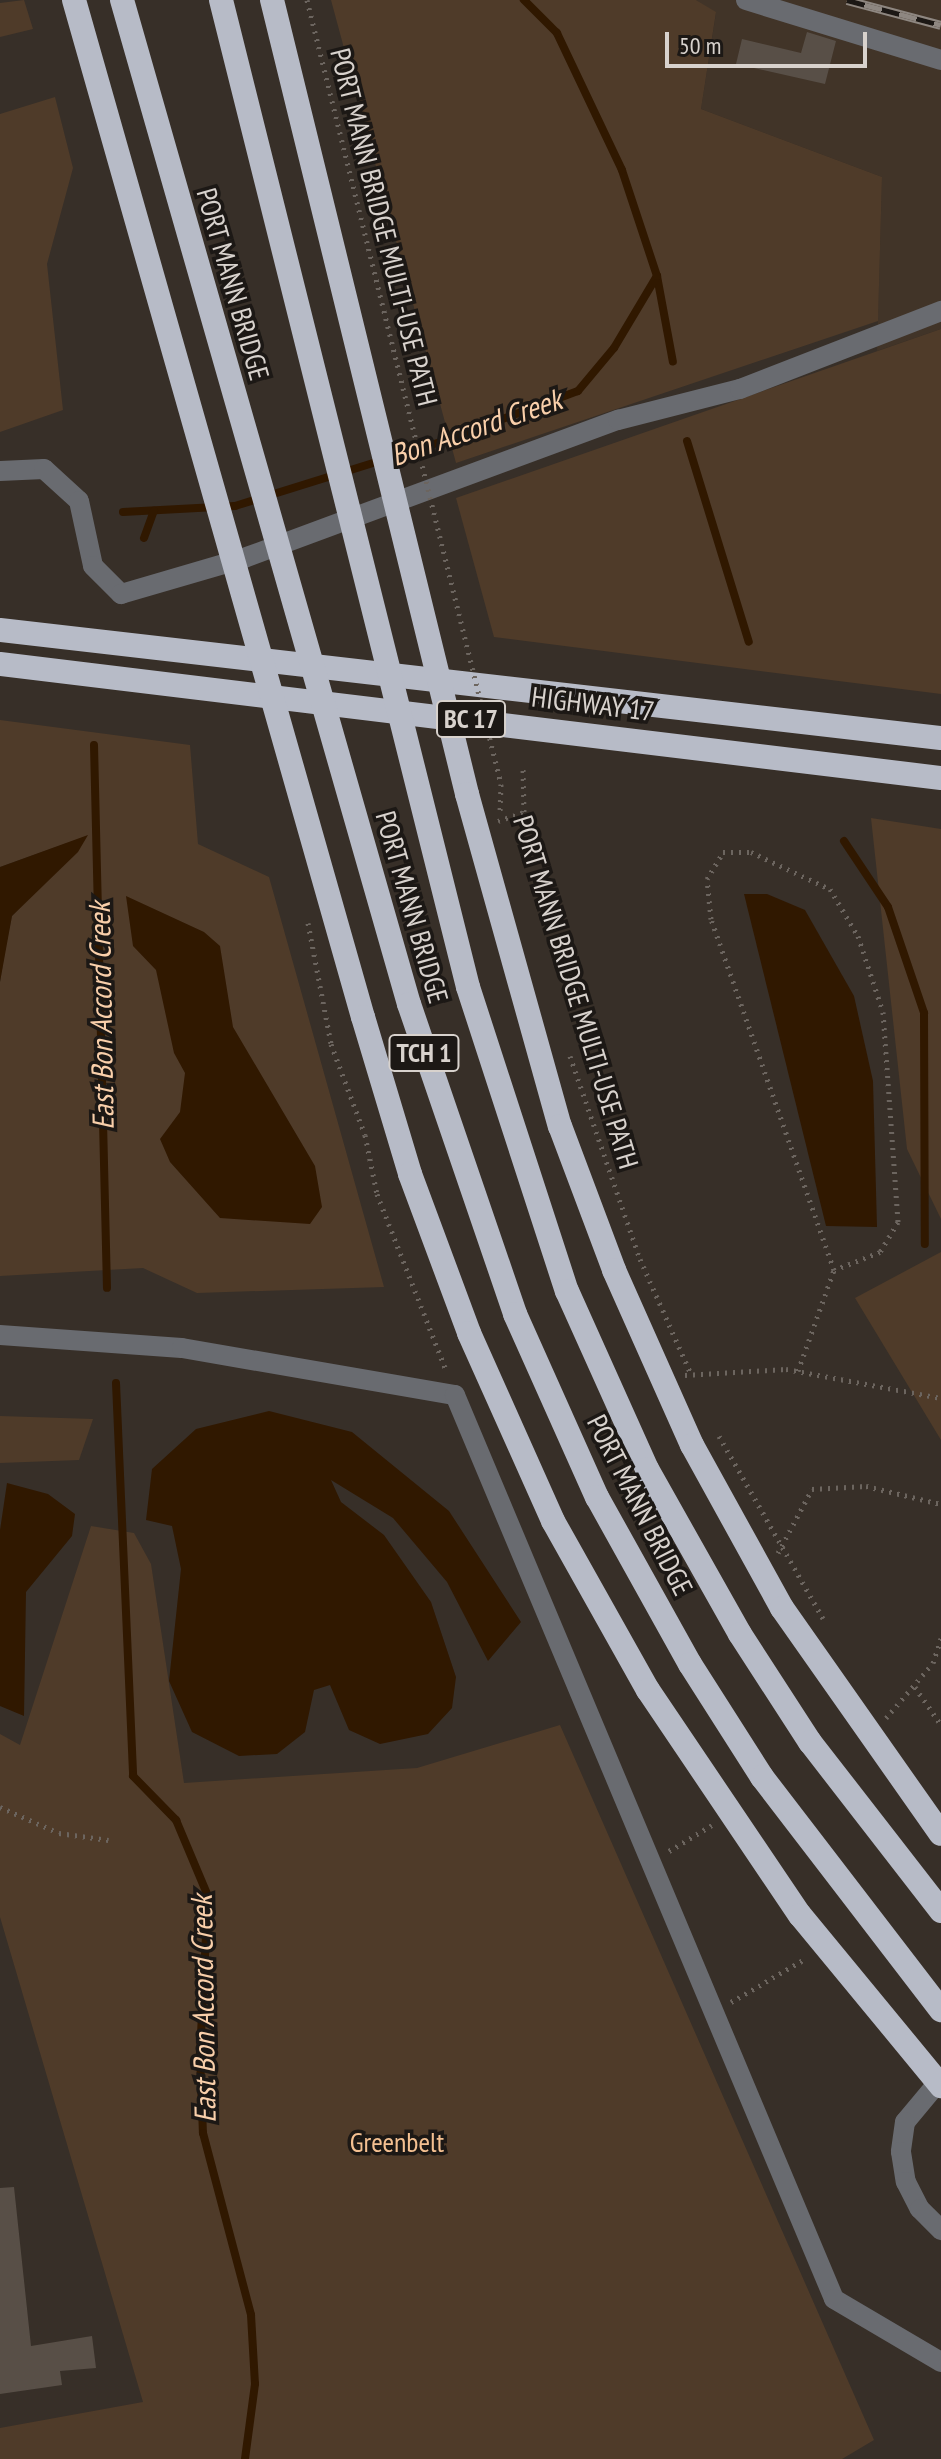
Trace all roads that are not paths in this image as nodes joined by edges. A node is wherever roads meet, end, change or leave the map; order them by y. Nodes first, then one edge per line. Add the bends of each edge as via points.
1 (74, 0) edge
2 (122, 0) edge
3 (221, 0) edge
4 (272, 0) edge
5 (746, 0) edge
6 (941, 60) edge
7 (941, 311) edge
8 (0, 471) edge
9 (0, 630) edge
10 (0, 664) edge
11 (941, 738) edge
12 (941, 778) edge
13 (0, 1335) edge
14 (941, 1834) edge
15 (941, 1911) edge
16 (941, 2010) edge
17 (941, 2079) edge
18 (941, 2086) edge
19 (941, 2230) edge
20 (941, 2362) edge

1 - 18 highway, bridge via 371,1046 469,1333 553,1521 648,1690 800,1915
2 - 16 highway, PORT MANN BRIDGE / TCH 1, bridge via 414,1018 515,1314 597,1497 690,1664 796,1824
3 - 15 highway, PORT MANN BRIDGE / TCH 1, bridge via 468,987 567,1291 647,1469 740,1634 810,1742
4 - 14 highway, bridge via 471,809 560,1126 614,1270 692,1445 782,1608
5 - 6 lane
7 - 8 lane via 740,389 618,420 244,558 121,594 93,566 79,501 44,469
9 - 11 highway, HIGHWAY 17 / BC 17
10 - 12 highway, HIGHWAY 17 / BC 17
13 - 20 lane via 182,1348 455,1395 834,2299
17 - 19 lane via 905,2122 901,2152 906,2182 920,2209

